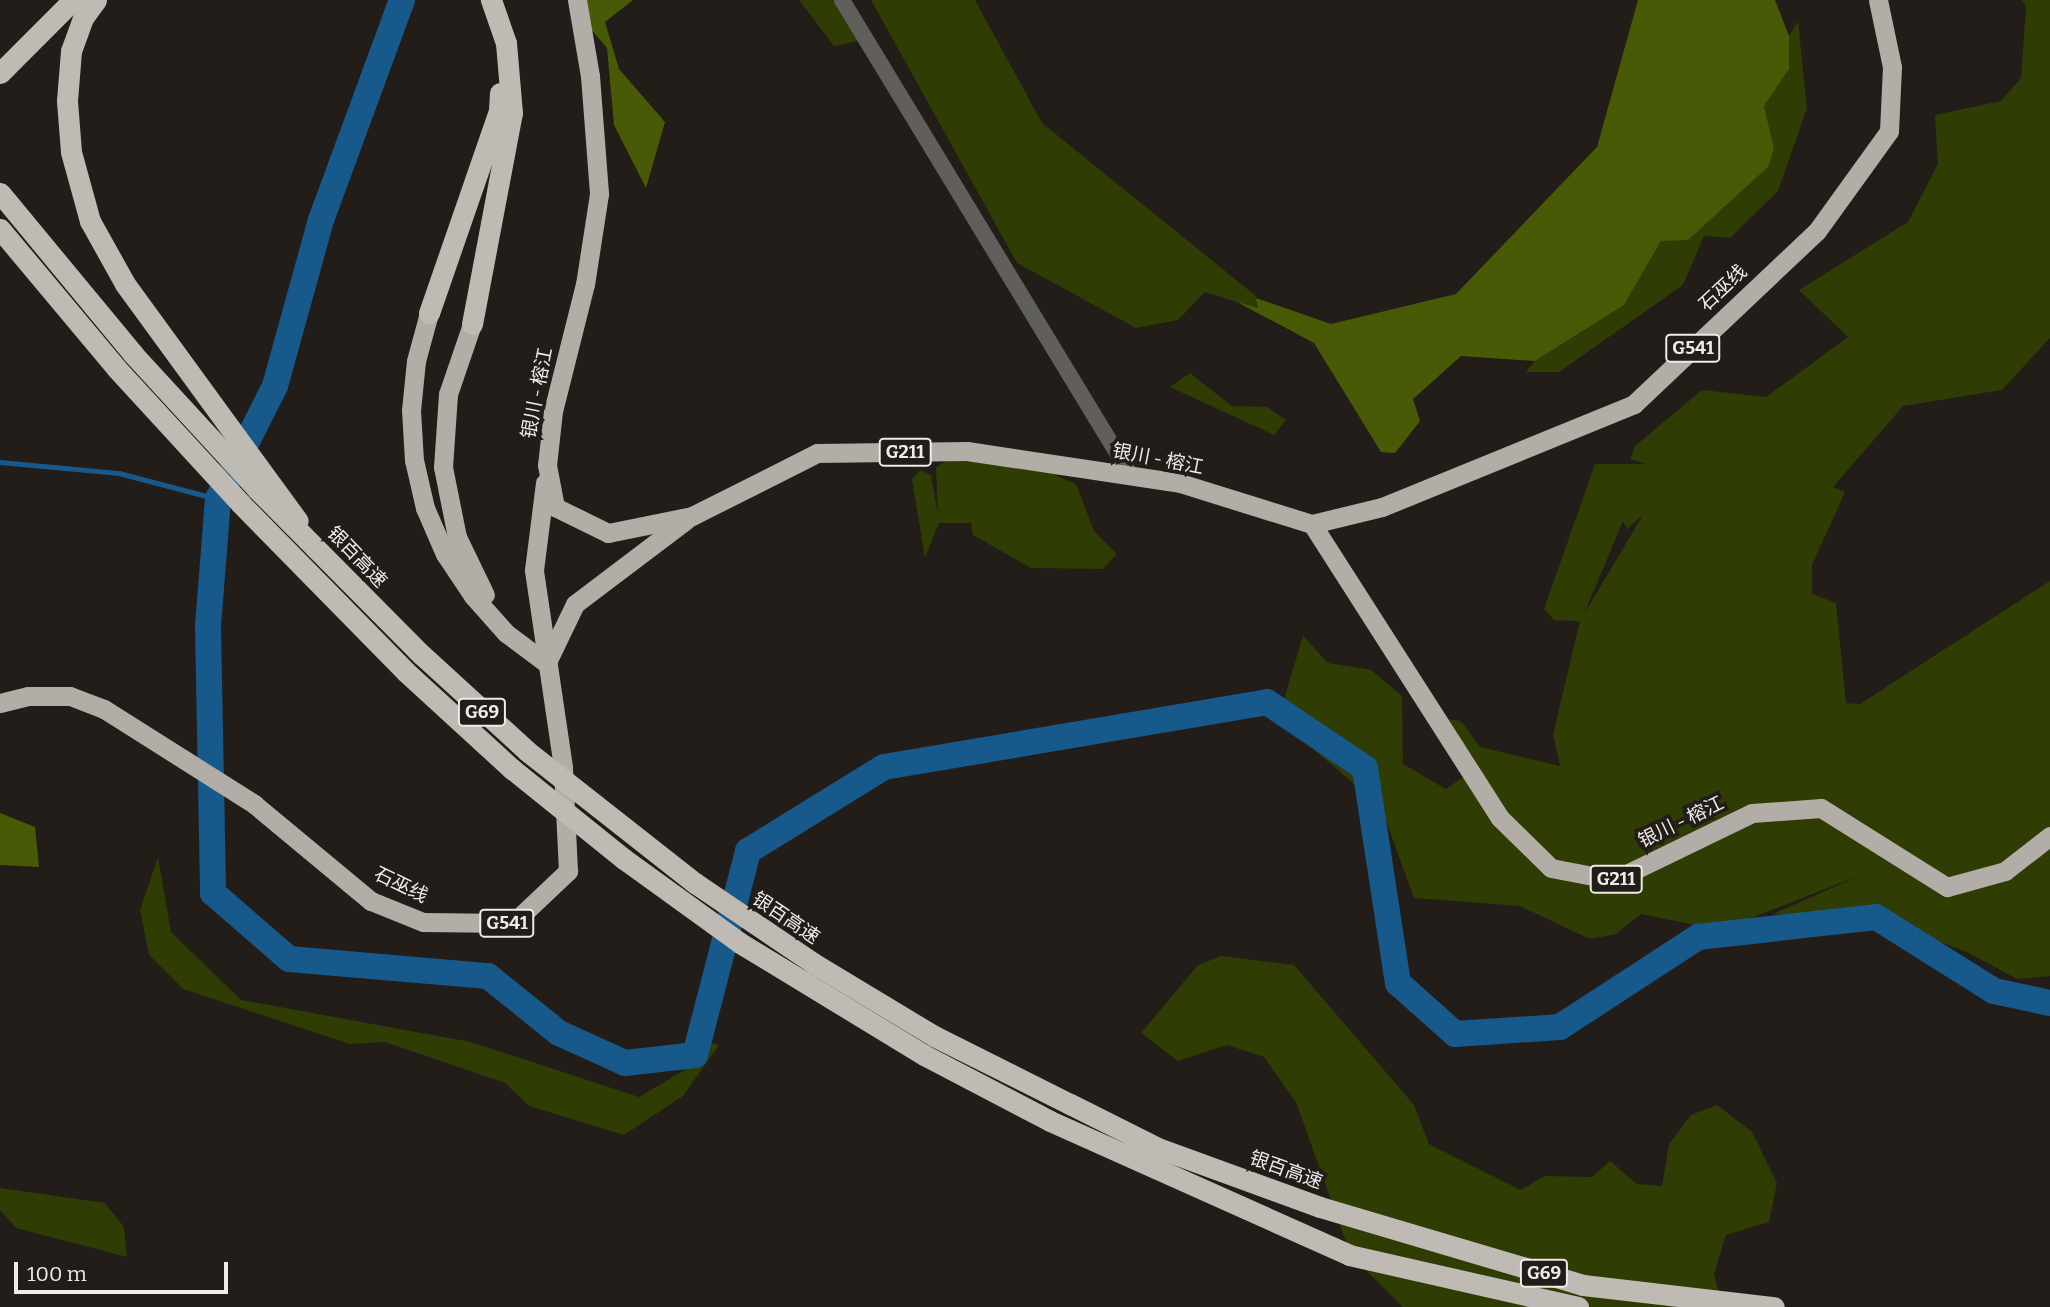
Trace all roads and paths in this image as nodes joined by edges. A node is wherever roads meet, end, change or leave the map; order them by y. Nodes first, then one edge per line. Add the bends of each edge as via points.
1 (54, 0) edge
2 (73, 0) edge
3 (96, 0) edge
4 (477, 0) edge
5 (491, 0) edge
6 (576, 0) edge
7 (842, 0) edge
8 (1878, 0) edge
9 (0, 54) edge
10 (0, 73) edge
11 (0, 193) edge
12 (0, 229) edge
13 (429, 313) joint
14 (472, 324) joint
15 (547, 465) junction
16 (1130, 476) junction
17 (692, 516) junction
18 (1312, 524) junction
19 (322, 554) junction
20 (546, 663) junction
21 (0, 703) edge
22 (2050, 836) edge
23 (1578, 1307) edge
24 (1774, 1307) edge

1 - 9 highway
2 - 10 highway
3 - 19 highway, bridge via 83,18 68,76 68,126 90,221 111,264
4 - 13 highway via 494,46 499,111
5 - 14 highway via 506,43 512,113
6 - 15 highway, 银川 - 榕江 / G211 via 590,76 599,194 585,284 553,411
7 - 16 street
8 - 18 highway, 石巫线 / G541 via 1892,67 1889,131 1816,231 1634,404 1382,507
11 - 19 highway, 银百高速 / G69, bridge via 133,354
12 - 23 highway, G69, bridge via 117,369 406,672 512,769 624,859 740,943 924,1055 1051,1121 1349,1255
13 - 20 highway via 416,360 411,410 414,460 425,508 445,554 473,596 506,633
14 - 20 highway via 454,370 444,418 443,467 451,516 465,558 486,598
15 - 17 highway, 银川 - 榕江 / G211 via 555,507 608,533
15 - 20 highway, 石巫线 via 534,569
16 - 17 highway, 银川 - 榕江 / G211 via 967,451 817,453
16 - 18 highway, 银川 - 榕江 / G211 via 1180,483
17 - 20 highway via 575,604
18 - 22 highway, 银川 - 榕江 / G211 via 1500,818 1551,868 1614,880 1752,813 1821,808 1947,887 2006,871
19 - 24 highway, 银百高速 / G69, bridge via 473,704 582,797 685,876 873,1000 1070,1104 1158,1148 1320,1207 1583,1285
20 - 21 highway, 石巫线 / G541 via 564,767 568,871 513,923 423,922 371,901 254,804 104,709 70,696 28,696

